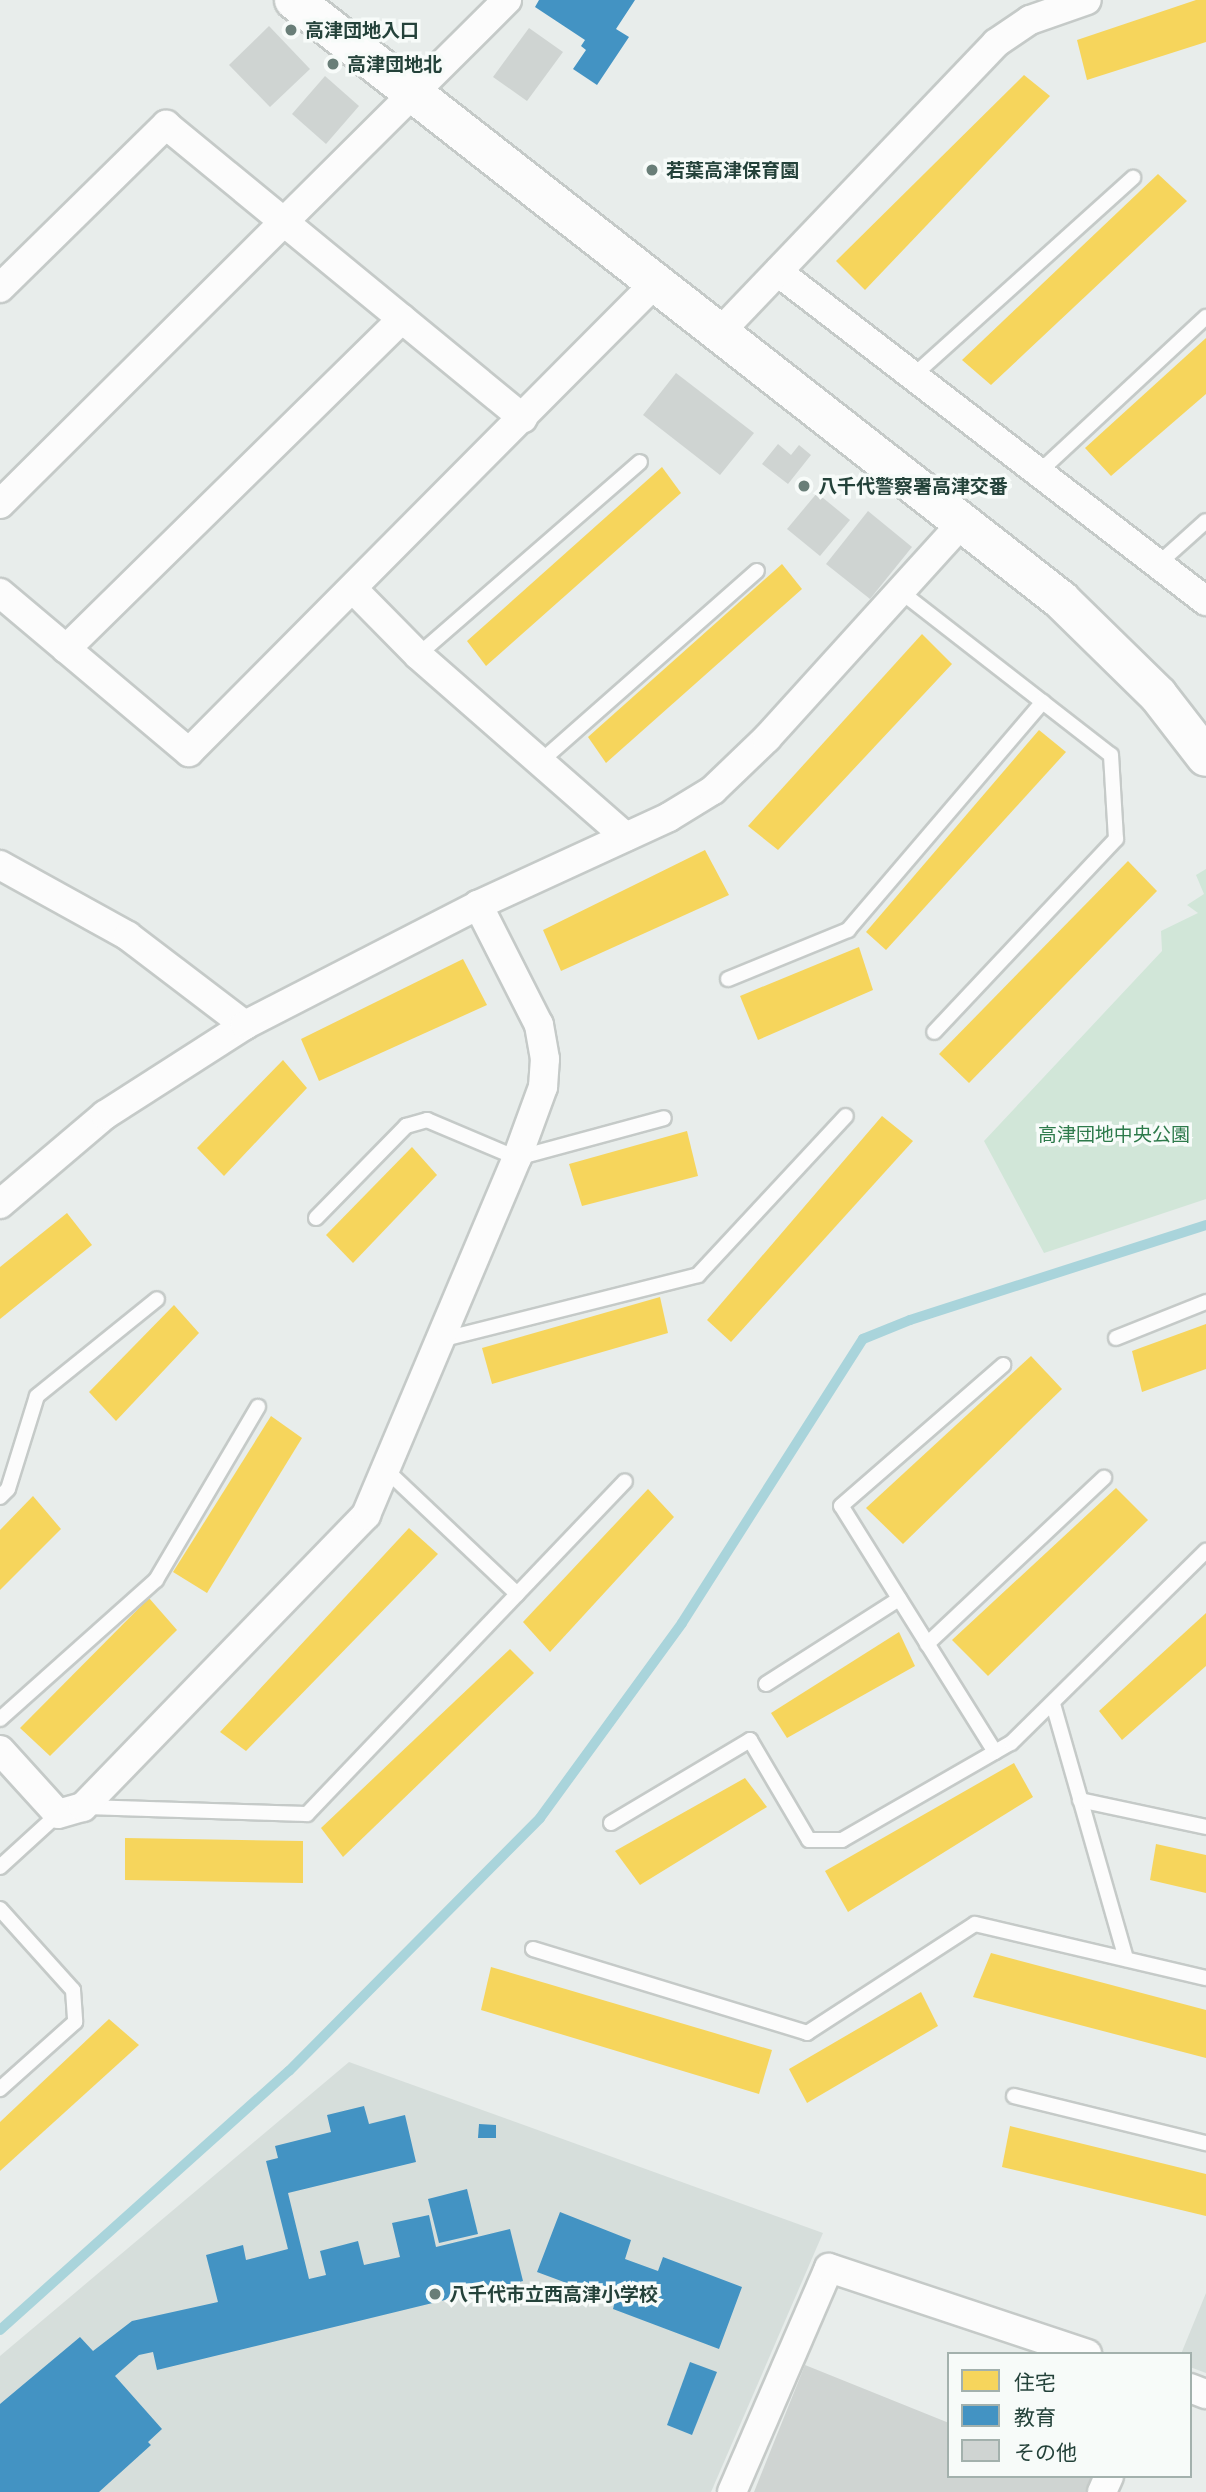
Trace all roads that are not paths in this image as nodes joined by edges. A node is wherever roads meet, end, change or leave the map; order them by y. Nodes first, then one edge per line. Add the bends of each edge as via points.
1 (294, 0) edge
2 (507, 0) edge
3 (1087, 0) edge
4 (415, 93) junction
5 (1133, 178) dead end
6 (286, 223) junction
7 (778, 272) junction
8 (657, 281) junction
9 (0, 288) edge
10 (1206, 317) edge
11 (402, 319) junction
12 (722, 331) junction
13 (914, 375) junction
14 (523, 418) junction
15 (640, 462) dead end
16 (1039, 472) junction
17 (0, 503) edge
18 (964, 521) junction
19 (1206, 521) edge
20 (1158, 564) junction
21 (757, 571) dead end
22 (353, 589) junction
23 (900, 591) junction
24 (0, 593) edge
25 (1206, 601) edge
26 (65, 649) junction
27 (418, 655) junction
28 (1043, 702) junction
29 (1206, 757) edge
30 (540, 762) junction
31 (626, 837) junction
32 (0, 865) edge
33 (478, 905) junction
34 (728, 979) dead end
35 (245, 1025) junction
36 (934, 1031) dead end
37 (846, 1116) dead end
38 (664, 1118) dead end
39 (517, 1158) junction
40 (0, 1204) edge
41 (316, 1218) dead end
42 (157, 1299) dead end
43 (1206, 1302) edge
44 (1116, 1338) dead end
45 (440, 1340) junction
46 (1003, 1365) dead end
47 (258, 1407) dead end
48 (385, 1469) junction
49 (1104, 1478) dead end
50 (625, 1481) dead end
51 (0, 1497) edge
52 (1206, 1551) edge
53 (517, 1594) junction
54 (899, 1599) junction
55 (928, 1644) junction
56 (766, 1684) dead end
57 (1053, 1704) junction
58 (0, 1719) edge
59 (0, 1750) edge
60 (995, 1752) junction
61 (1080, 1800) junction
62 (71, 1811) junction
63 (611, 1823) dead end
64 (1206, 1827) edge
65 (0, 1867) edge
66 (0, 1909) edge
67 (533, 1949) dead end
68 (1125, 1959) junction
69 (1206, 1978) edge
70 (0, 2089) edge
71 (1014, 2096) dead end
72 (1206, 2143) edge
73 (1081, 2352) edge
74 (732, 2492) edge

1 - 4 street
2 - 4 street
3 - 7 street via 1030,20 996,43
4 - 6 street
4 - 8 street
5 - 13 lane
6 - 9 street via 166,125
6 - 11 street
6 - 17 street
7 - 12 street
7 - 13 street
8 - 12 street
8 - 14 street
10 - 16 lane
11 - 14 street
11 - 26 street
12 - 18 street
13 - 16 street
14 - 22 street
15 - 27 lane
16 - 20 street
18 - 23 street
18 - 29 street via 1109,645 1183,724
19 - 20 lane
20 - 25 street
21 - 30 lane
22 - 26 street via 188,752
22 - 27 street
23 - 28 lane
23 - 31 street via 767,738 713,790
24 - 26 street
27 - 30 street
28 - 34 lane via 848,930
28 - 36 lane via 1111,755 1116,839
30 - 31 street
31 - 33 street
32 - 35 street via 128,936
33 - 35 street
33 - 39 street via 539,1025 545,1059 543,1087
35 - 40 street via 104,1115
37 - 45 lane via 698,1275
38 - 39 lane
39 - 41 lane via 427,1120 406,1126
39 - 45 street
42 - 51 lane via 37,1396 8,1489
43 - 44 lane
45 - 48 street
46 - 54 lane via 841,1506
47 - 58 lane via 156,1580
48 - 53 lane
48 - 62 street via 366,1515
49 - 55 lane
50 - 53 lane
52 - 57 lane
53 - 62 lane via 307,1814
54 - 55 lane
54 - 56 lane
55 - 60 lane
57 - 60 lane
57 - 61 lane
59 - 62 street
60 - 63 lane via 842,1840 809,1840 750,1740
61 - 64 lane
61 - 68 lane
62 - 65 lane
66 - 70 lane via 73,1990 75,2022
67 - 68 lane via 807,2033 975,1924
68 - 69 lane
71 - 72 lane
73 - 74 street via 829,2268

